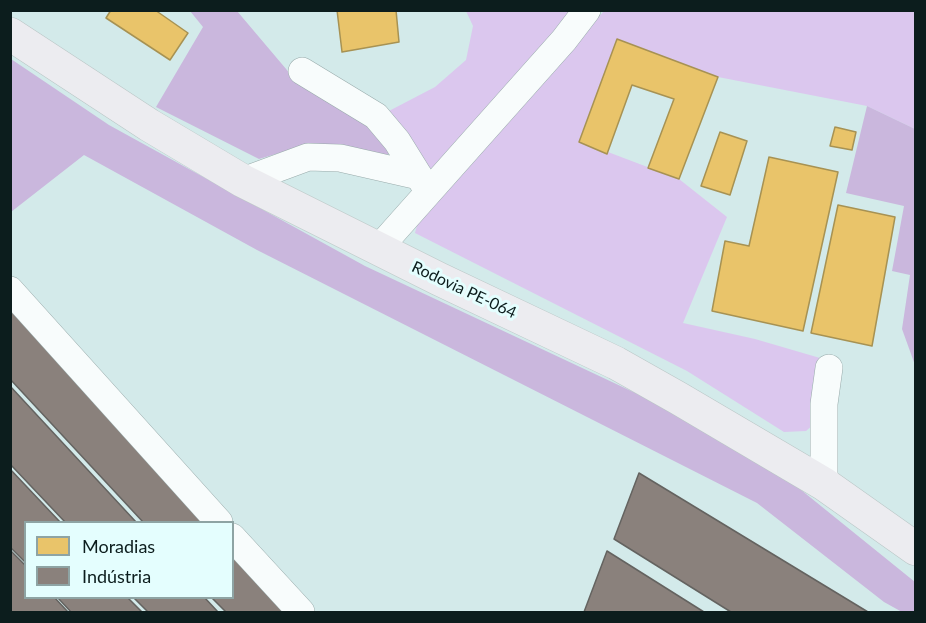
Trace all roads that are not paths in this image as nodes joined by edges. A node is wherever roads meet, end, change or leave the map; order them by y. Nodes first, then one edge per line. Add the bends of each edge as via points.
1 (587, 10) edge
2 (10, 34) edge
3 (302, 71) dead end
4 (243, 181) junction
5 (424, 184) junction
6 (378, 249) junction
7 (10, 290) edge
8 (829, 368) dead end
9 (824, 484) junction
10 (218, 521) edge
11 (234, 539) edge
12 (915, 549) edge
13 (301, 612) edge

1 - 5 street via 564,40
2 - 4 main road, Rodovia PE-064
3 - 5 street via 376,116 398,141
4 - 5 street via 308,157 340,158
4 - 6 main road, Rodovia PE-064
5 - 6 street
6 - 9 main road, Rodovia PE-064 via 616,363
7 - 10 street
8 - 9 street via 824,412
9 - 12 main road, Rodovia PE-064
11 - 13 street

